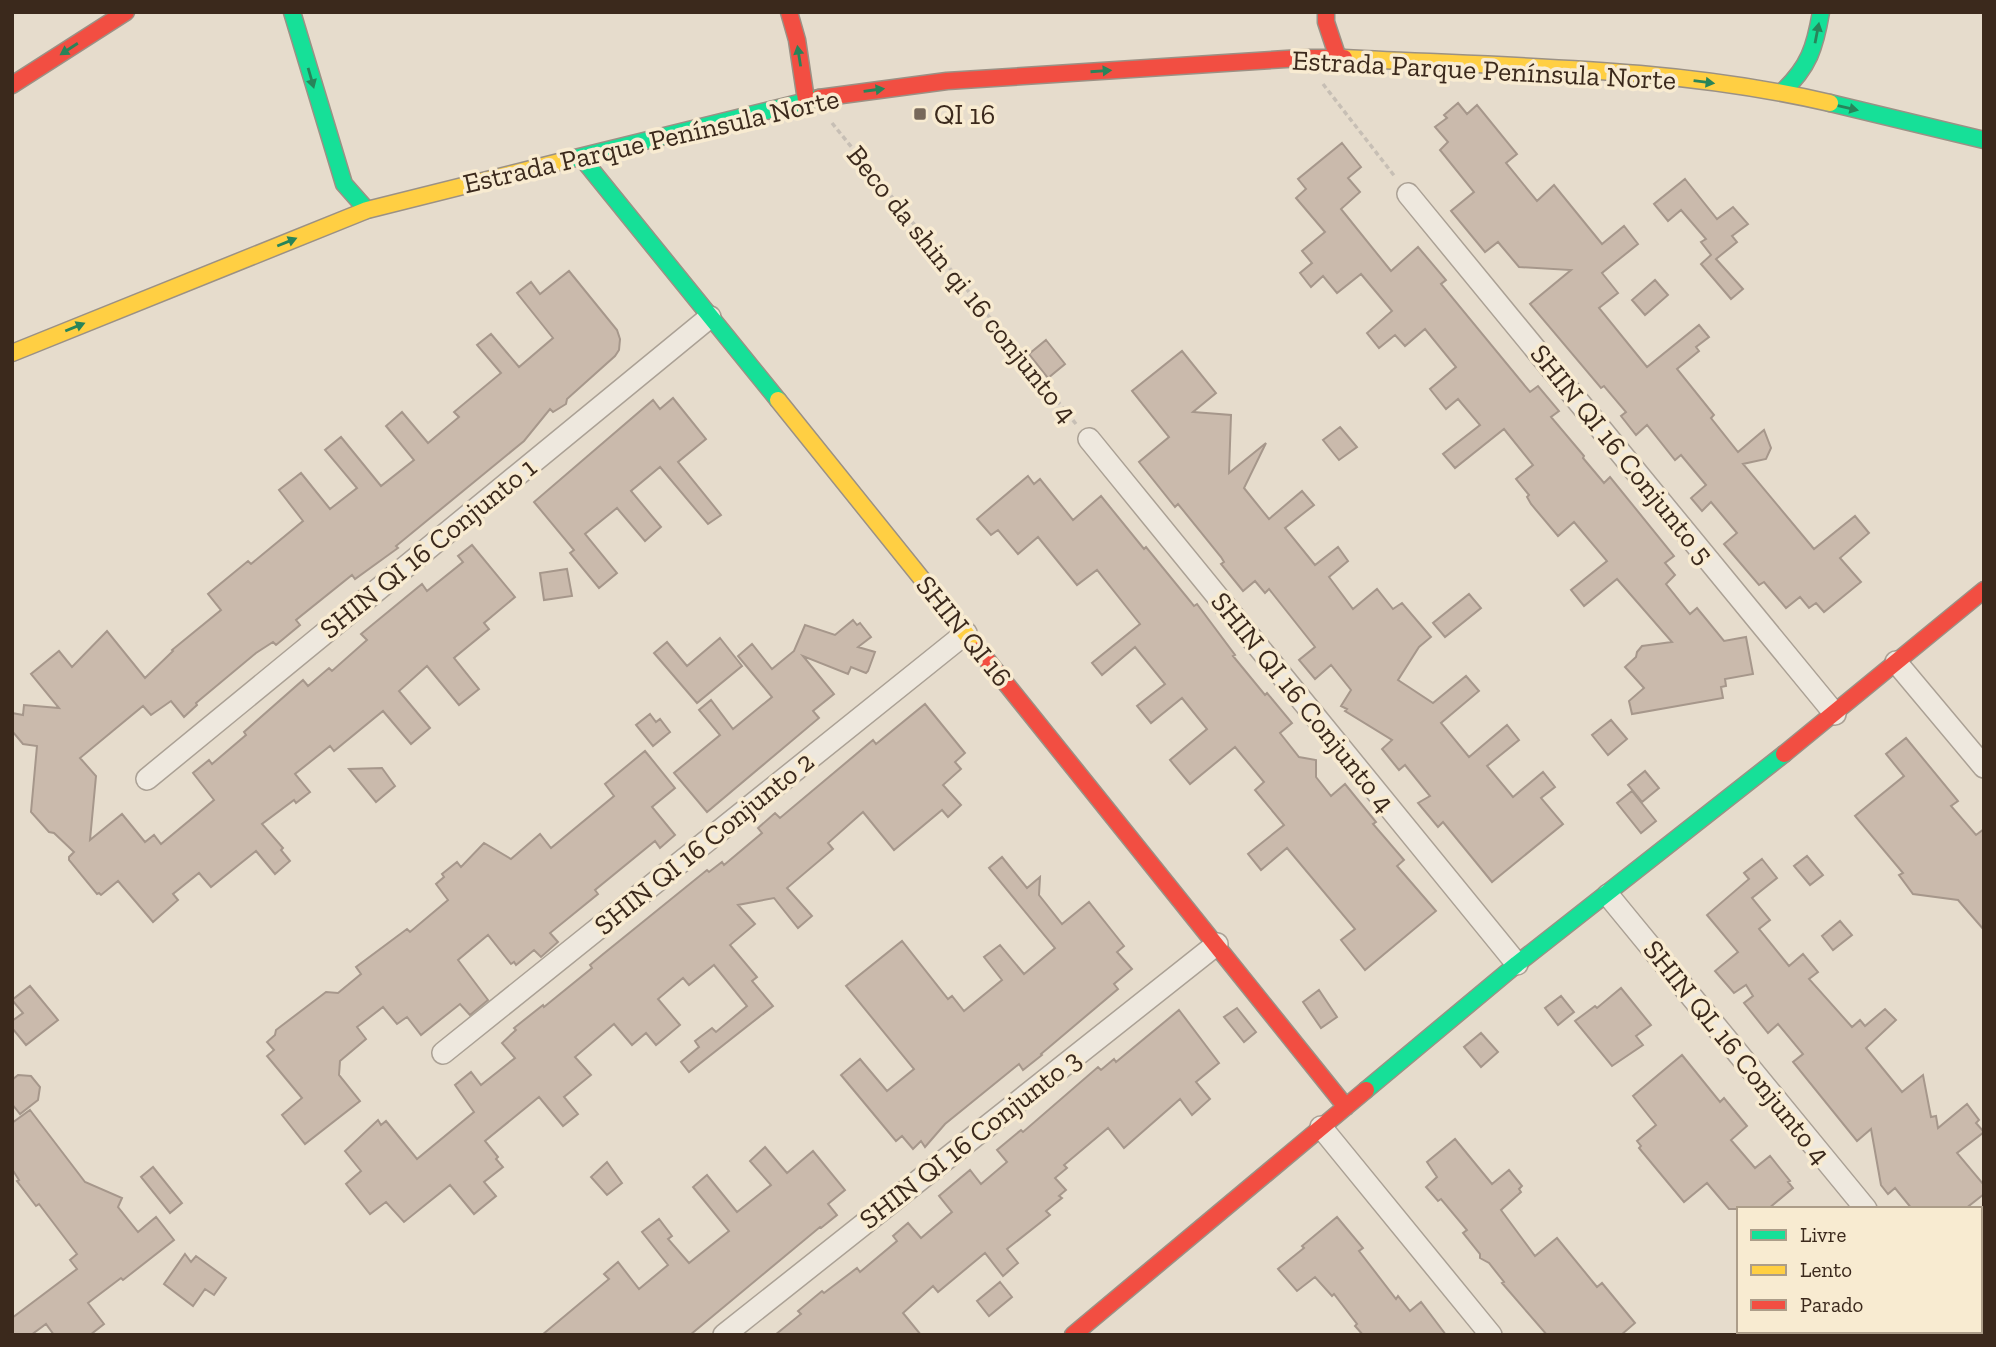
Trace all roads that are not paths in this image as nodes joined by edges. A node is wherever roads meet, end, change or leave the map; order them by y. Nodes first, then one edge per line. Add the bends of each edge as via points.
1 (126, 12) edge
2 (292, 12) edge
3 (789, 12) edge
4 (1326, 12) edge
5 (1821, 12) edge
6 (1338, 58) junction
7 (12, 85) edge
8 (1782, 92) junction
9 (806, 100) junction
10 (1984, 140) edge
11 (581, 157) junction
12 (1408, 194) road end
13 (367, 210) junction
14 (709, 317) junction
15 (12, 353) edge
16 (1089, 439) road end
17 (1984, 590) edge
18 (966, 634) junction
19 (1896, 662) junction
20 (1836, 713) junction
21 (1984, 767) edge
22 (147, 779) dead end
23 (1608, 895) junction
24 (1217, 944) junction
25 (1517, 964) junction
26 (443, 1053) dead end
27 (1346, 1107) junction
28 (1321, 1127) junction
29 (1864, 1207) edge
30 (724, 1335) edge
31 (1073, 1335) edge
32 (1491, 1335) edge

1 -> 7 main road
2 -> 13 main road via 344,184
9 -> 3 main road
4 - 6 main road
8 -> 5 main road via 1800,76 1814,52
6 -> 8 main road, Estrada Parque Península Norte via 1622,72
9 -> 6 main road, Estrada Parque Península Norte via 947,80
8 -> 10 main road, Estrada Parque Península Norte
9 - 11 main road, Estrada Parque Península Norte
11 - 13 main road, Estrada Parque Península Norte
11 - 14 main road, SHIN QI 16
12 - 20 street, SHIN QI 16 Conjunto 5
15 -> 13 main road, Estrada Parque Península Norte
14 - 18 main road, SHIN QI 16
14 - 22 street, SHIN QI 16 Conjunto 1
16 - 25 street, SHIN QI 16 Conjunto 4
17 - 19 main road
18 - 24 main road, SHIN QI 16
18 - 26 street, SHIN QI 16 Conjunto 2
19 - 20 main road
19 - 21 street
20 - 23 main road
23 - 25 main road
23 - 29 street, SHIN QL 16 Conjunto 4
24 - 27 main road, SHIN QI 16
24 - 30 street, SHIN QI 16 Conjunto 3
25 - 27 main road
27 - 28 main road
28 - 31 main road
28 - 32 street

